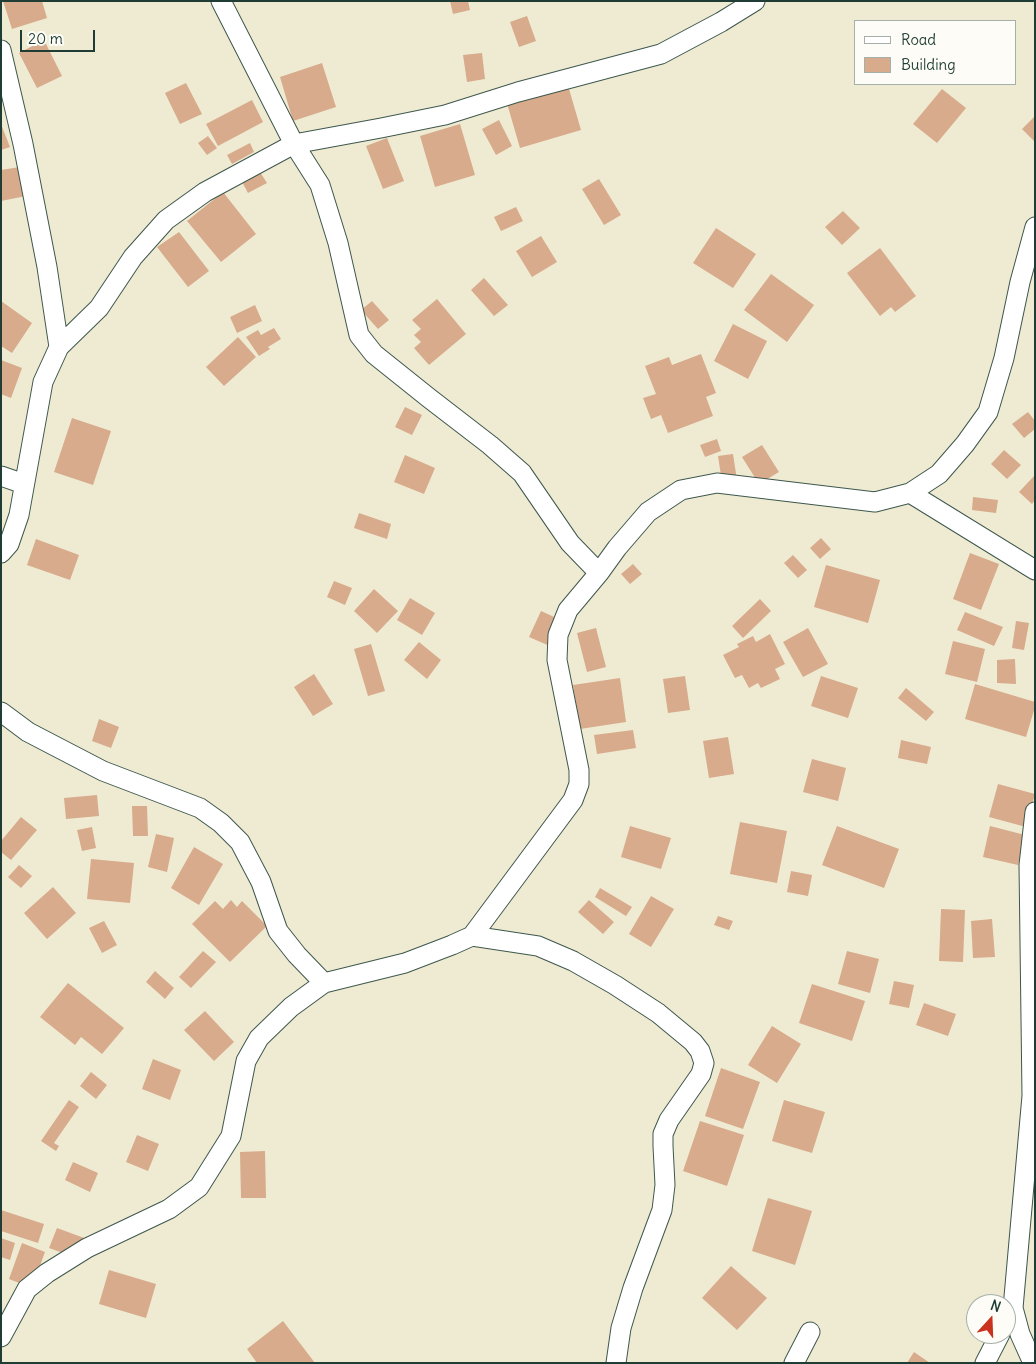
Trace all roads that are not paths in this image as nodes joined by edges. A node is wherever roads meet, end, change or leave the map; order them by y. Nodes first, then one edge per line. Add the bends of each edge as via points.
1 (221, 1) edge
2 (754, 1) edge
3 (1, 50) edge
4 (294, 144) junction
5 (1035, 227) edge
6 (1027, 284) edge
7 (59, 346) junction
8 (1, 476) edge
9 (24, 484) junction
10 (910, 493) junction
11 (1, 553) edge
12 (1035, 570) edge
13 (599, 573) junction
14 (1, 712) edge
15 (1035, 812) edge
16 (472, 936) junction
17 (1032, 944) edge
18 (324, 983) junction
19 (1012, 1294) edge
20 (1016, 1326) edge
21 (810, 1332) dead end
22 (1, 1337) edge
23 (995, 1344) edge
24 (616, 1363) edge
25 (794, 1363) edge
26 (985, 1363) edge
27 (1034, 1363) edge

1 - 4 street
2 - 4 street via 662,54 445,115
3 - 7 street via 25,153
4 - 7 street via 205,192 166,220 133,257 99,308
4 - 13 street via 320,185 338,243 359,334 374,354 522,473 570,542
5 - 6 street
6 - 10 street via 988,412 938,474
7 - 9 street via 43,382
8 - 9 street
9 - 11 street via 19,515 9,544
10 - 12 street
10 - 13 street via 875,502 717,483 681,490 648,512
13 - 16 street via 568,610 558,635 557,660 579,770 573,800
14 - 18 street via 28,732 103,771 200,808 221,823 240,842 261,882 278,931
15 - 17 street via 1029,865
16 - 18 street via 405,962
16 - 24 street via 538,946 573,960 658,1013 700,1051 704,1063 701,1074 663,1134 665,1185 662,1210 632,1288
17 - 19 street via 1032,1096
18 - 22 street via 291,1007 259,1038 246,1061 231,1136 199,1187 169,1209 87,1248 47,1273 27,1289
20 - 27 street
21 - 25 street
23 - 26 street

